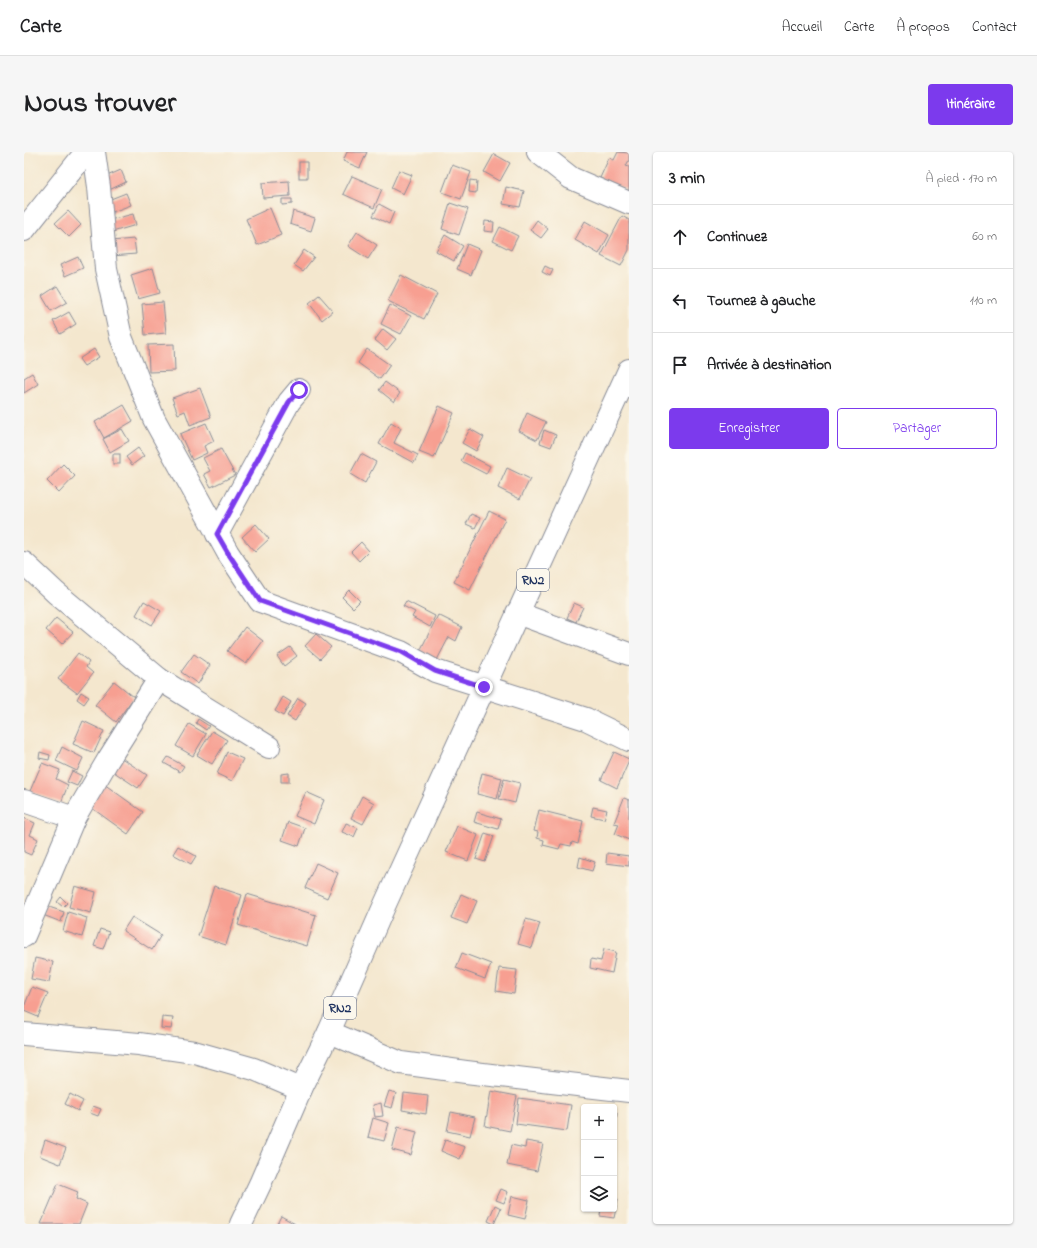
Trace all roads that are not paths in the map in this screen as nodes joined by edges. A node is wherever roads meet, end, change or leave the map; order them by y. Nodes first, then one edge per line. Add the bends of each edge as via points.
1 (86, 152) edge
2 (94, 152) edge
3 (538, 152) edge
4 (629, 203) edge
5 (24, 230) edge
6 (629, 370) edge
7 (299, 390) dead end
8 (217, 534) junction
9 (24, 563) edge
10 (517, 613) junction
11 (629, 654) edge
12 (159, 679) junction
13 (484, 687) junction
14 (629, 740) edge
15 (269, 747) dead end
16 (24, 801) edge
17 (74, 818) junction
18 (24, 936) edge
19 (329, 1032) junction
20 (24, 1034) edge
21 (301, 1089) junction
22 (629, 1091) edge
23 (241, 1224) edge

1 - 5 main road
2 - 8 main road via 100,187 106,269 121,337 154,419
3 - 4 main road via 571,178
6 - 10 main road, RN2
7 - 8 main road via 289,402
8 - 13 main road via 260,601 402,652 435,671
9 - 12 main road
10 - 11 main road
10 - 13 main road, RN2
12 - 15 main road
12 - 17 main road
13 - 14 main road via 586,719
13 - 19 main road, RN2
16 - 17 main road
17 - 18 main road
19 - 21 main road, RN2
19 - 22 main road via 401,1063
20 - 21 main road via 139,1044 194,1052 254,1069
21 - 23 main road, RN2

